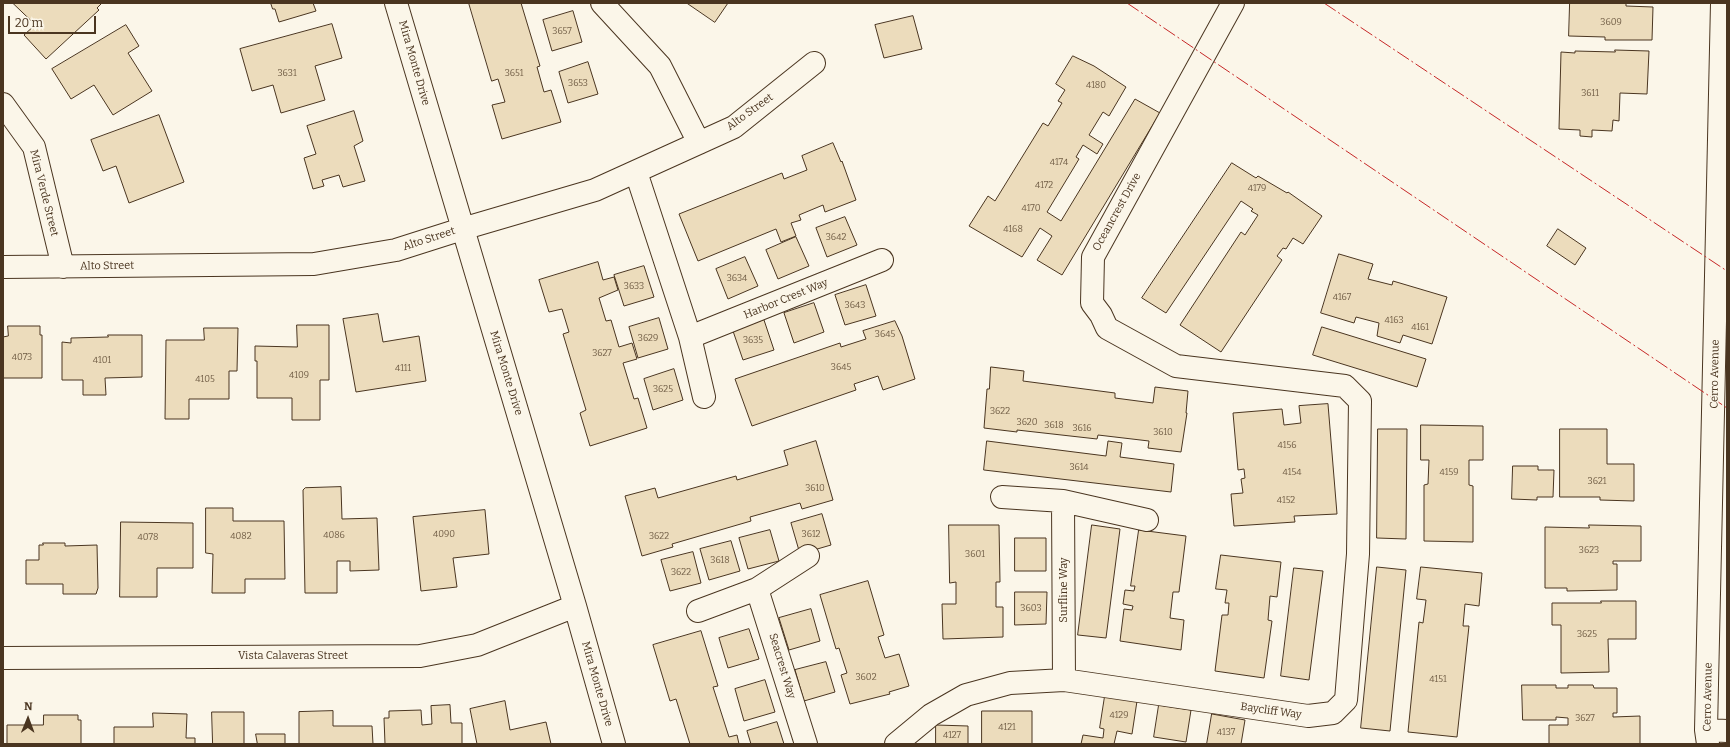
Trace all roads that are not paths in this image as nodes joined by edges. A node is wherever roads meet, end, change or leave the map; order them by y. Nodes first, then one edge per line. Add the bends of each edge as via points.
1 (396, 3) edge
2 (602, 3) edge
3 (1233, 3) edge
4 (1722, 3) edge
5 (814, 63) dead end
6 (3, 104) edge
7 (699, 143) junction
8 (636, 172) junction
9 (1723, 188) edge
10 (462, 229) junction
11 (882, 260) dead end
12 (3, 267) edge
13 (63, 267) junction
14 (690, 337) junction
15 (1350, 391) joint
16 (704, 397) dead end
17 (1002, 497) dead end
18 (1063, 501) junction
19 (1147, 520) dead end
20 (808, 556) dead end
21 (757, 588) junction
22 (575, 606) junction
23 (698, 612) dead end
24 (3, 658) edge
25 (1064, 680) junction
26 (1714, 735) edge
27 (614, 744) edge
28 (806, 744) edge
29 (896, 744) edge

1 - 10 street, Mira Monte Drive
2 - 7 street via 660,66
3 - 15 street, Oceancrest Drive via 1093,257 1092,303 1107,328 1176,366 1345,386
4 - 9 street, Cerro Avenue
5 - 7 street, Alto Street via 734,127
6 - 13 street, Mira Verde Street via 34,147
7 - 8 street, Alto Street
8 - 10 street, Alto Street via 595,190
8 - 14 street
9 - 26 street, Cerro Avenue
10 - 13 street, Alto Street via 396,250 314,264
10 - 22 street, Mira Monte Drive
11 - 14 street, Harbor Crest Way
12 - 13 street, Alto Street
14 - 16 street
15 - 25 street, Baycliff Way via 1360,401 1358,554 1346,700 1333,713 1308,716
17 - 18 street
18 - 19 street
18 - 25 street, Surfline Way
20 - 21 street
21 - 23 street
21 - 28 street, Seacrest Way
22 - 24 street, Vista Calaveras Street via 477,645 420,656
22 - 27 street, Mira Monte Drive
25 - 29 street, Baycliff Way via 1010,682 966,695 931,715

